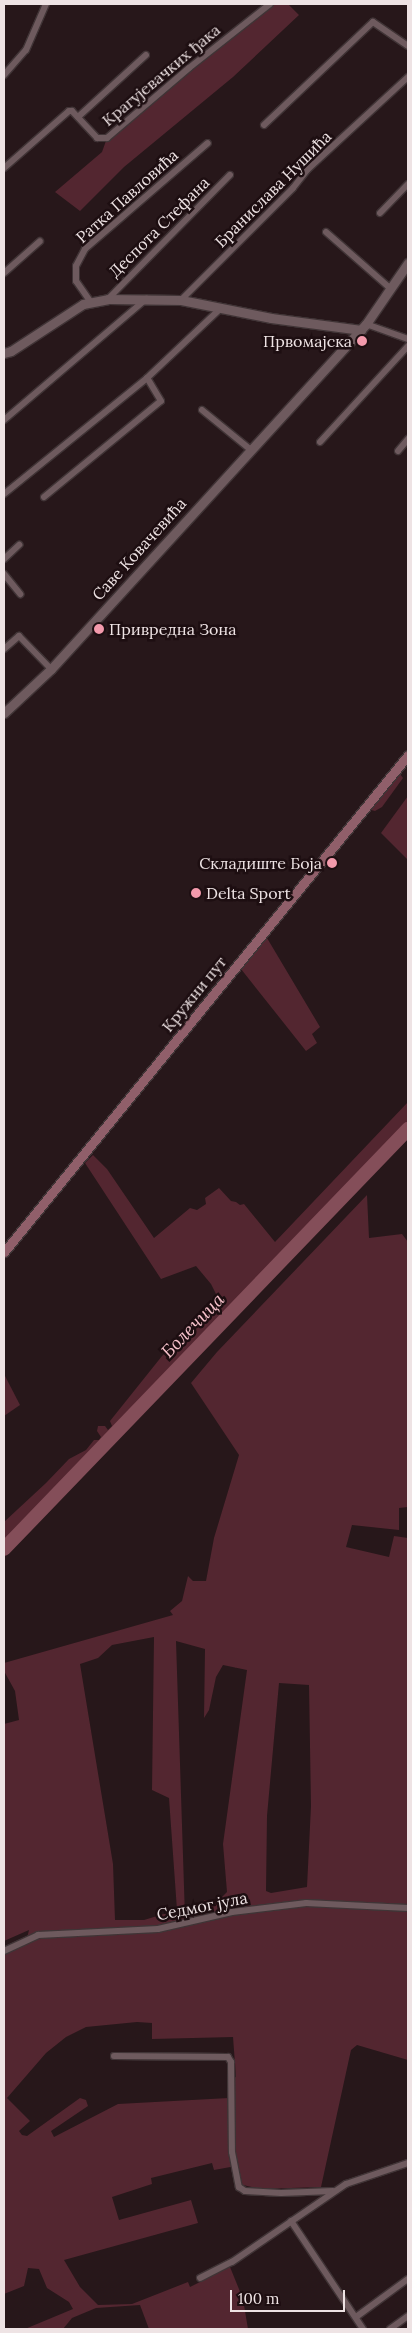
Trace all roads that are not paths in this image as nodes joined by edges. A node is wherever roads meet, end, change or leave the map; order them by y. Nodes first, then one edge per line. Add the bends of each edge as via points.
1 (46, 4) edge
2 (270, 4) edge
3 (408, 46) edge
4 (146, 55) dead end
5 (4, 75) edge
6 (408, 77) edge
7 (78, 117) junction
8 (264, 125) dead end
9 (208, 143) dead end
10 (4, 168) edge
11 (230, 175) dead end
12 (407, 187) edge
13 (380, 214) dead end
14 (326, 232) dead end
15 (40, 241) dead end
16 (408, 263) edge
17 (4, 274) edge
18 (391, 289) junction
19 (147, 298) junction
20 (108, 299) junction
21 (181, 300) junction
22 (90, 301) junction
23 (220, 308) junction
24 (364, 327) junction
25 (408, 339) edge
26 (408, 346) edge
27 (4, 354) edge
28 (147, 378) junction
29 (202, 410) dead end
30 (4, 420) edge
31 (408, 440) edge
32 (320, 442) dead end
33 (250, 450) junction
34 (398, 451) dead end
35 (4, 494) edge
36 (44, 497) dead end
37 (19, 545) dead end
38 (4, 559) edge
39 (4, 574) edge
40 (20, 594) dead end
41 (4, 649) edge
42 (51, 669) junction
43 (4, 713) edge
44 (408, 755) edge
45 (4, 1252) edge
46 (408, 1908) edge
47 (4, 1951) edge
48 (114, 2056) dead end
49 (408, 2163) edge
50 (333, 2191) junction
51 (291, 2221) junction
52 (200, 2278) dead end
53 (408, 2279) edge
54 (408, 2316) edge
55 (356, 2317) junction
56 (364, 2329) edge
57 (390, 2329) edge

1 - 5 street via 26,50
2 - 7 street, Крагујевачких ђака via 107,138 97,138
3 - 8 street via 373,22
4 - 7 street
6 - 21 street, Бранислава Нушића via 308,169 294,188
7 - 10 street, Крагујевачких ђака via 72,111 65,112
9 - 22 street, Ратка Павловића via 85,249 76,266 76,281
11 - 20 street, Деспота Стефана
12 - 13 street
14 - 18 street
15 - 17 street
16 - 18 street, Саве Ковачевића
18 - 24 street, Саве Ковачевића
19 - 20 street
19 - 21 street
19 - 30 street
20 - 22 street
21 - 23 street
22 - 27 street
23 - 24 street via 319,326
23 - 28 street
24 - 25 street
24 - 33 street, Саве Ковачевића
26 - 32 street
28 - 35 street
28 - 36 street via 161,401
29 - 33 street
31 - 34 street
33 - 42 street, Саве Ковачевића
37 - 38 street
39 - 40 street
41 - 42 street via 18,636
42 - 43 street, Саве Ковачевића
44 - 45 main road, Кружни пут
46 - 47 street, Седмог јула via 306,1903 232,1912 158,1929 38,1935
48 - 50 street via 228,2057 231,2062 232,2152 239,2187 245,2191 281,2193
49 - 50 street
50 - 51 street
51 - 52 street via 232,2262
51 - 55 street
53 - 55 street
54 - 57 street
55 - 56 street

